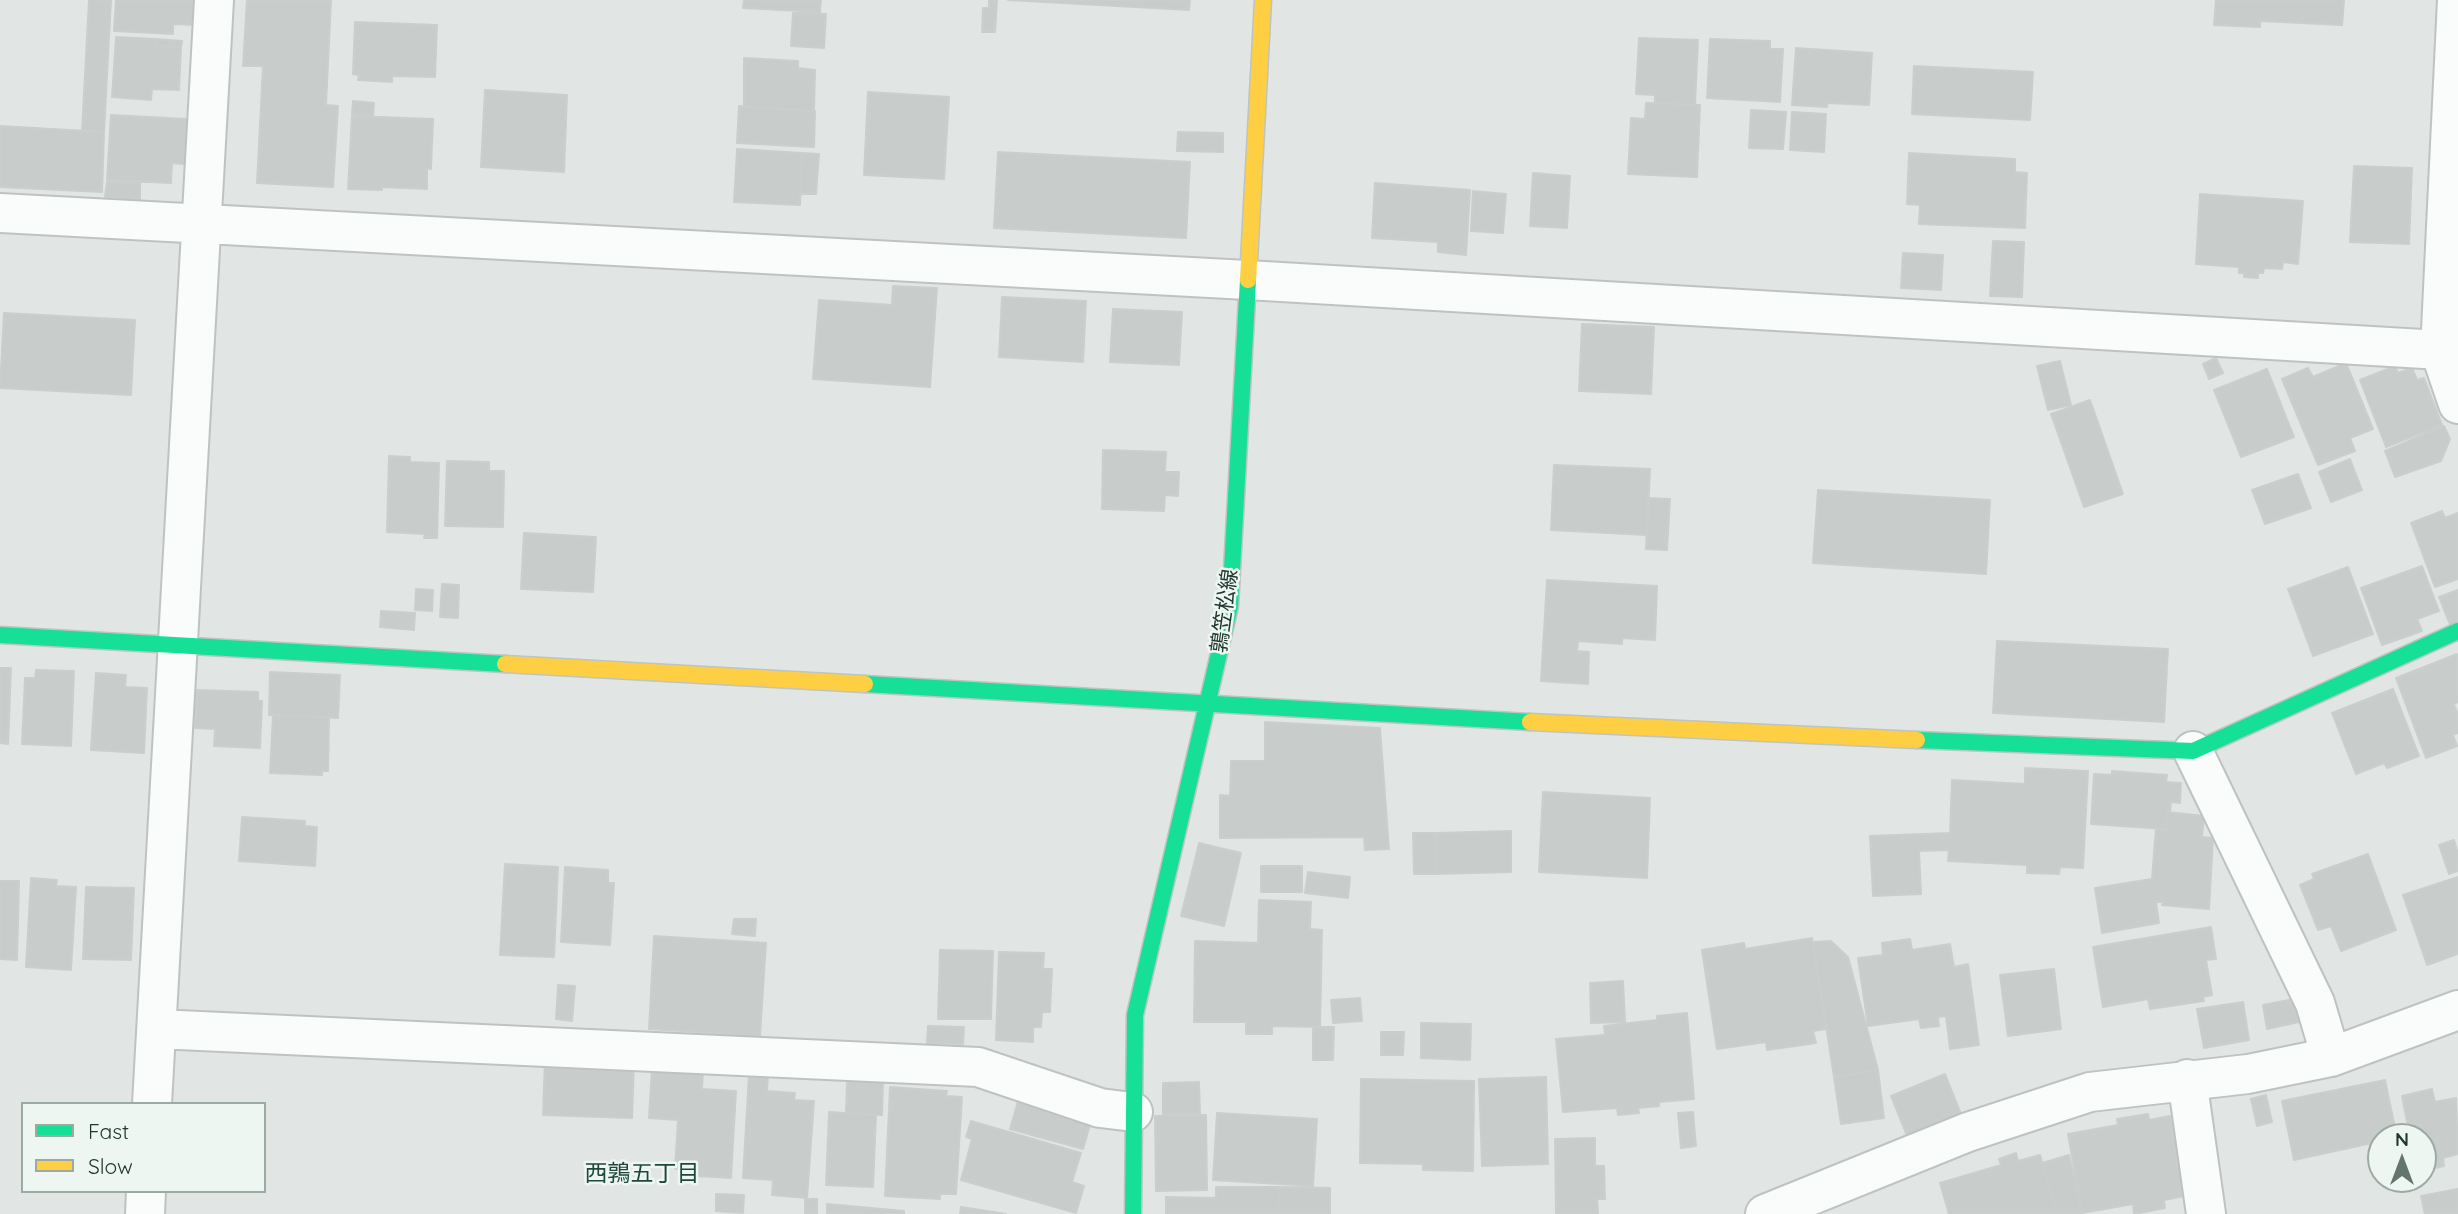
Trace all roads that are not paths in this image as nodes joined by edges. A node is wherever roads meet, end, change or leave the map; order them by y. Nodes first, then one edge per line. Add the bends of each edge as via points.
1 (214, 0) edge
2 (1263, 0) edge
3 (2457, 0) edge
4 (0, 213) edge
5 (200, 223) junction
6 (1247, 280) junction
7 (2449, 351) edge
8 (2458, 404) edge
9 (2458, 631) edge
10 (0, 635) edge
11 (178, 645) junction
12 (1209, 703) junction
13 (2193, 751) junction
14 (2458, 1010) edge
15 (157, 1029) junction
16 (2330, 1057) junction
17 (2187, 1079) junction
18 (152, 1102) edge
19 (1133, 1112) junction
20 (146, 1193) edge
21 (145, 1214) edge
22 (1133, 1214) edge
23 (1765, 1214) edge
24 (2206, 1214) edge

1 - 5 street
2 - 6 street, 鶉笠松線
3 - 7 street
4 - 5 street
5 - 6 street
5 - 11 street
6 - 7 street
6 - 12 street, 鶉笠松線 via 1230,606
7 - 8 street
9 - 13 street
10 - 11 street
11 - 12 street
11 - 15 street
12 - 13 street via 1676,730
12 - 19 street, 鶉笠松線 via 1135,1015
13 - 16 street via 2315,1003
14 - 16 street
15 - 18 street
15 - 19 street via 978,1067 1100,1108
16 - 17 street via 2248,1074
17 - 23 street via 2090,1092 1968,1132
17 - 24 street
19 - 22 street, 鶉笠松線
20 - 21 street

